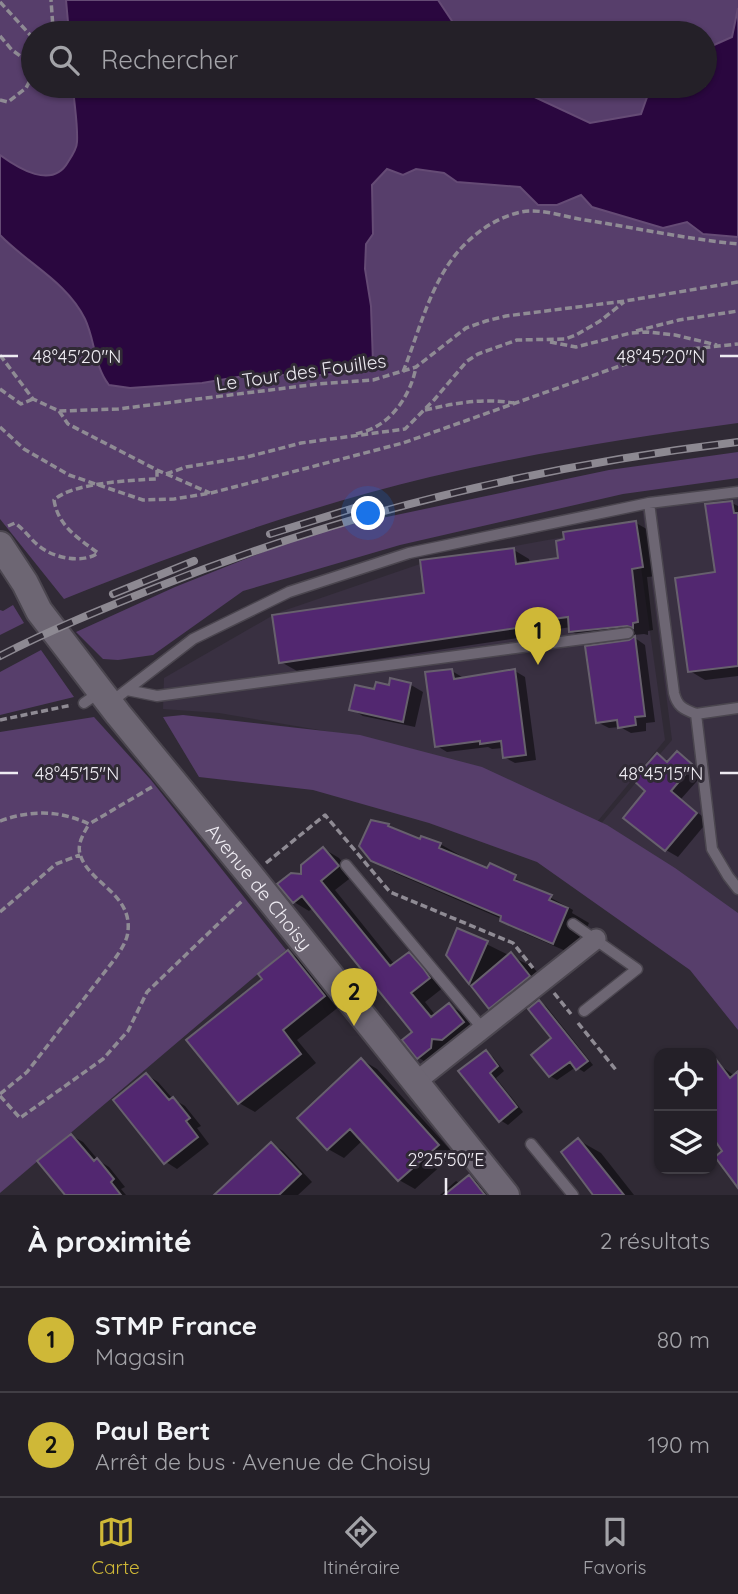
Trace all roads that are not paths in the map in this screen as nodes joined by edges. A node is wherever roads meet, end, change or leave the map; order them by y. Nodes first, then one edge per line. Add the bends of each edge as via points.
1 (738, 492) edge
2 (649, 503) junction
3 (1, 537) edge
4 (0, 572) edge
5 (39, 611) junction
6 (628, 632) dead end
7 (105, 697) junction
8 (738, 708) edge
9 (696, 713) junction
10 (346, 865) dead end
11 (738, 889) edge
12 (573, 924) dead end
13 (596, 939) junction
14 (584, 1011) dead end
15 (482, 1028) junction
16 (417, 1081) junction
17 (531, 1144) dead end
18 (506, 1195) edge
19 (573, 1195) edge

1 - 2 lane
2 - 7 lane via 409,553 289,592 193,639
2 - 9 lane via 674,693 684,710
3 - 5 main road, Avenue de Choisy
4 - 5 main road, Avenue de Choisy
5 - 7 main road, Avenue de Choisy
6 - 7 lane via 157,696
7 - 16 main road, Avenue de Choisy
8 - 9 lane
9 - 11 lane via 712,849
10 - 15 lane
12 - 13 lane
13 - 14 lane via 638,969
13 - 15 street
15 - 16 street
16 - 18 main road, Avenue de Choisy
17 - 19 lane

